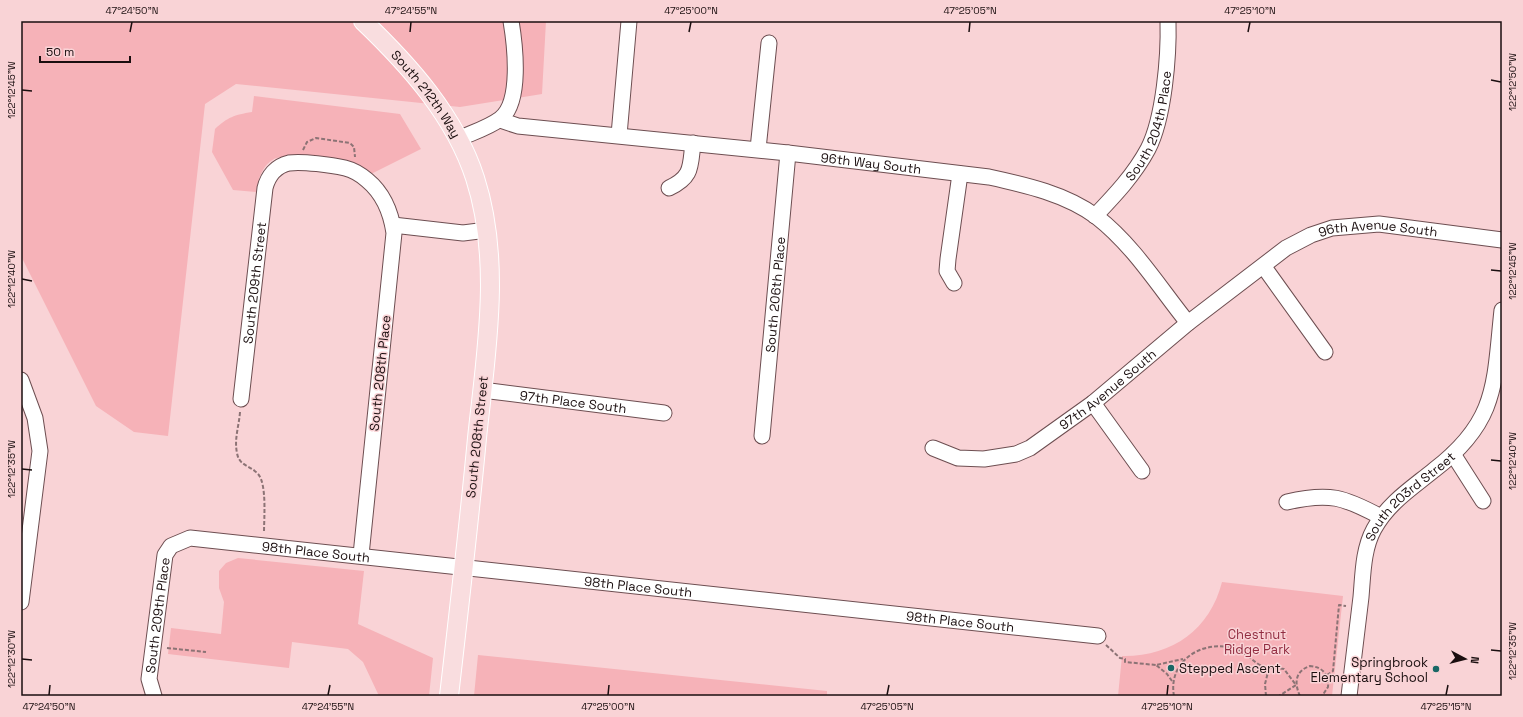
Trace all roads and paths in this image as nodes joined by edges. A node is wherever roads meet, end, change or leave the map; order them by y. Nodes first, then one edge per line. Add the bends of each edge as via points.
1 (363, 21) edge
2 (511, 21) edge
3 (629, 21) edge
4 (1168, 21) edge
5 (769, 43) dead end
6 (500, 120) junction
7 (619, 135) junction
8 (458, 139) junction
9 (693, 143) junction
10 (758, 150) junction
11 (788, 152) junction
12 (301, 163) junction
13 (351, 170) junction
14 (960, 174) junction
15 (475, 178) joint
16 (670, 188) dead end
17 (1096, 216) junction
18 (393, 225) junction
19 (487, 230) junction
20 (1502, 240) edge
21 (1264, 266) junction
22 (954, 283) dead end
23 (1502, 310) edge
24 (1188, 323) junction
25 (1325, 352) dead end
26 (21, 380) edge
27 (482, 390) junction
28 (241, 399) joint
29 (1093, 403) junction
30 (664, 413) dead end
31 (762, 436) dead end
32 (933, 448) dead end
33 (1453, 454) junction
34 (1142, 472) dead end
35 (1483, 501) dead end
36 (1287, 502) dead end
37 (1381, 517) junction
38 (180, 542) joint
39 (262, 545) junction
40 (361, 555) junction
41 (465, 566) junction
42 (21, 602) edge
43 (1349, 606) dead end
44 (1098, 636) joint
45 (153, 646) junction
46 (206, 652) dead end
47 (1184, 659) junction
48 (1156, 665) junction
49 (1269, 668) junction
50 (1327, 675) junction
51 (1173, 682) junction
52 (1296, 685) junction
53 (154, 696) edge
54 (449, 696) edge
55 (1174, 696) edge
56 (1266, 696) edge
57 (1279, 696) edge
58 (1301, 696) edge
59 (1322, 696) edge
60 (1349, 696) edge

1 - 8 main road, South 212th Way via 406,65
2 - 6 street via 515,45 514,86 509,109
3 - 7 street
4 - 17 street, South 204th Place via 1166,66 1154,136 1128,180
5 - 10 street
6 - 7 street, 96th Way South via 518,126
6 - 8 street
7 - 9 street, 96th Way South
8 - 15 main road, South 212th Way
9 - 10 street, 96th Way South
9 - 16 street via 689,172 681,182
10 - 11 street, 96th Way South
11 - 14 street, 96th Way South
11 - 31 street, South 206th Place
12 - 13 street
12 - 13 path via 305,145 312,139 350,143 354,147 355,156
12 - 28 street, South 209th Street via 290,163 275,170 267,180
13 - 18 street, South 208th Place via 367,180 380,193 388,205
14 - 17 street, 96th Way South via 989,177 1048,192
14 - 22 street via 947,272
15 - 19 main road, South 208th Street
17 - 24 street, 96th Way South via 1127,244
18 - 19 street via 463,233
18 - 40 street, South 208th Place
19 - 27 main road, South 208th Street via 489,304
20 - 21 street, 96th Avenue South via 1380,224 1347,226 1311,235 1286,248
21 - 24 street, 97th Avenue South
21 - 25 street
23 - 33 street, South 203rd Street via 1495,377 1490,396 1478,426
24 - 29 street, 97th Avenue South
26 - 42 street via 35,418 40,451
27 - 30 street, 97th Place South
27 - 41 main road, South 208th Street
28 - 39 path via 236,452 240,461 256,472 261,480 264,513
29 - 32 street, 97th Avenue South via 1030,448 1016,454 969,459 958,458
29 - 34 street
33 - 35 street
33 - 37 street, South 203rd Street via 1396,500
36 - 37 street via 1311,497 1330,497 1356,503
37 - 60 street, South 203rd Street via 1367,546
38 - 39 street, 98th Place South via 190,538
38 - 45 street, South 209th Place via 171,546 165,555
39 - 40 street, 98th Place South
40 - 41 street, 98th Place South
41 - 44 street, 98th Place South
41 - 54 main road, South 208th Street
43 - 50 path via 1340,605 1333,671
44 - 48 path via 1120,658 1125,659 1125,662
45 - 46 path
45 - 53 street, South 209th Place via 149,679
47 - 48 path
47 - 49 path via 1210,647 1228,647 1248,655 1260,666
47 - 51 path via 1178,666
48 - 51 path
49 - 52 path via 1284,669
49 - 56 path via 1265,684
50 - 52 path via 1317,667 1304,668 1299,673
50 - 59 path via 1328,687
51 - 55 path
52 - 57 path
52 - 58 path

